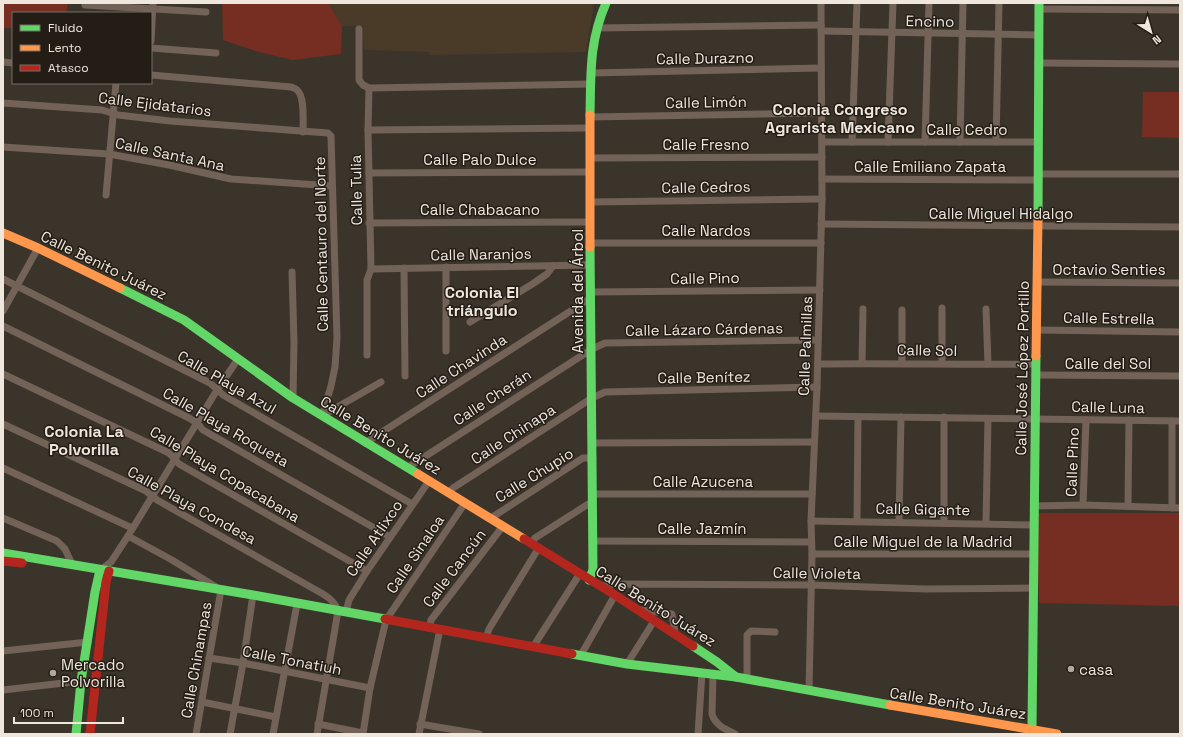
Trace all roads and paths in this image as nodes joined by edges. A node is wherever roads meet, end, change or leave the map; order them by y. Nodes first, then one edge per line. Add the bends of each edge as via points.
1 (606, 3) edge
2 (821, 3) edge
3 (857, 3) edge
4 (893, 3) edge
5 (929, 3) edge
6 (963, 3) edge
7 (999, 3) edge
8 (85, 4) dead end
9 (153, 6) edge
10 (1039, 6) edge
11 (1180, 10) edge
12 (206, 12) dead end
13 (152, 24) edge
14 (597, 28) junction
15 (821, 28) junction
16 (359, 30) dead end
17 (856, 32) junction
18 (891, 33) junction
19 (928, 33) junction
20 (962, 34) junction
21 (997, 34) junction
22 (1039, 35) junction
23 (152, 48) edge
24 (216, 53) dead end
25 (1038, 63) junction
26 (1180, 64) edge
27 (821, 68) junction
28 (590, 73) junction
29 (152, 75) edge
30 (116, 84) edge
31 (590, 84) junction
32 (369, 88) junction
33 (3, 103) edge
34 (112, 113) junction
35 (821, 113) junction
36 (590, 117) junction
37 (590, 128) junction
38 (368, 130) junction
39 (303, 132) junction
40 (822, 142) junction
41 (852, 142) junction
42 (888, 142) junction
43 (925, 142) junction
44 (960, 142) junction
45 (996, 142) junction
46 (1039, 142) junction
47 (3, 147) edge
48 (109, 154) junction
49 (822, 157) junction
50 (590, 158) junction
51 (590, 172) junction
52 (369, 173) junction
53 (1180, 174) edge
54 (1039, 177) junction
55 (822, 179) junction
56 (332, 186) junction
57 (106, 195) dead end
58 (822, 199) junction
59 (591, 202) junction
60 (590, 222) junction
61 (370, 223) junction
62 (821, 224) junction
63 (1038, 226) junction
64 (1180, 227) edge
65 (3, 233) edge
66 (591, 243) junction
67 (821, 243) junction
68 (38, 248) junction
69 (590, 265) junction
70 (553, 266) junction
71 (446, 267) junction
72 (404, 268) junction
73 (371, 269) junction
74 (292, 272) dead end
75 (3, 279) edge
76 (1037, 282) junction
77 (1180, 283) edge
78 (18, 286) junction
79 (820, 290) junction
80 (591, 295) junction
81 (942, 308) dead end
82 (863, 309) dead end
83 (986, 309) dead end
84 (902, 310) dead end
85 (3, 311) edge
86 (470, 322) dead end
87 (3, 326) edge
88 (1037, 330) junction
89 (1180, 332) edge
90 (818, 340) junction
91 (592, 349) junction
92 (446, 351) dead end
93 (367, 355) dead end
94 (238, 359) junction
95 (862, 363) junction
96 (902, 363) junction
97 (942, 363) junction
98 (818, 364) junction
99 (988, 364) junction
100 (1036, 364) junction
101 (3, 374) edge
102 (1035, 375) junction
103 (405, 376) dead end
104 (1180, 376) edge
105 (380, 382) dead end
106 (817, 387) junction
107 (217, 390) junction
108 (293, 398) junction
109 (592, 398) junction
110 (322, 416) junction
111 (816, 416) junction
112 (858, 417) junction
113 (901, 417) junction
114 (944, 417) junction
115 (1035, 418) junction
116 (988, 419) junction
117 (1086, 420) junction
118 (1129, 420) junction
119 (1172, 420) junction
120 (1180, 421) edge
121 (197, 423) junction
122 (3, 424) edge
123 (814, 442) junction
124 (365, 443) junction
125 (593, 443) junction
126 (174, 458) junction
127 (593, 458) junction
128 (3, 468) edge
129 (407, 468) junction
130 (429, 481) junction
131 (448, 493) junction
132 (812, 494) junction
133 (152, 495) junction
134 (593, 498) junction
135 (465, 503) junction
136 (412, 504) junction
137 (1083, 505) junction
138 (1035, 506) junction
139 (1128, 506) junction
140 (1172, 508) junction
141 (1180, 508) edge
142 (3, 518) edge
143 (491, 518) junction
144 (811, 521) junction
145 (857, 521) junction
146 (899, 521) junction
147 (944, 523) junction
148 (986, 523) junction
149 (1034, 525) junction
150 (503, 526) junction
151 (132, 528) junction
152 (128, 536) junction
153 (390, 536) junction
154 (593, 540) junction
155 (810, 542) junction
156 (534, 546) junction
157 (3, 553) edge
158 (812, 554) junction
159 (1034, 554) junction
160 (3, 560) edge
161 (28, 561) junction
162 (72, 564) junction
163 (105, 571) junction
164 (366, 572) junction
165 (579, 574) junction
166 (590, 580) junction
167 (810, 585) junction
168 (600, 586) junction
169 (1034, 588) junction
170 (221, 590) junction
171 (253, 595) junction
172 (615, 595) junction
173 (297, 604) junction
174 (637, 610) junction
175 (342, 612) junction
176 (386, 620) junction
177 (654, 621) junction
178 (429, 628) junction
179 (440, 629) junction
180 (775, 632) dead end
181 (675, 633) junction
182 (486, 638) junction
183 (88, 642) junction
184 (533, 647) junction
185 (3, 651) edge
186 (581, 655) junction
187 (209, 658) junction
188 (243, 663) junction
189 (627, 664) junction
190 (284, 672) junction
191 (702, 673) junction
192 (713, 674) junction
193 (736, 677) junction
194 (747, 679) junction
195 (326, 680) junction
196 (81, 681) junction
197 (370, 688) junction
198 (3, 690) edge
199 (809, 690) junction
200 (202, 702) junction
201 (235, 708) junction
202 (276, 717) junction
203 (318, 724) junction
204 (420, 724) junction
205 (1033, 732) edge
206 (76, 734) edge
207 (90, 734) edge
208 (196, 734) edge
209 (230, 734) edge
210 (273, 734) edge
211 (317, 734) edge
212 (363, 734) edge
213 (419, 734) edge
214 (479, 734) edge
215 (698, 734) edge
216 (735, 734) edge
217 (1057, 734) edge

1 - 14 street, Avenida del Árbol
2 - 15 street, Calle Palmillas
3 - 17 street
4 - 18 street
5 - 19 street
6 - 20 street
7 - 21 street
8 - 9 street
9 - 12 street
9 - 13 street
10 - 11 street
10 - 22 street, Calle José López Portillo
14 - 15 street, Encino
14 - 28 street, Avenida del Árbol
15 - 17 street, Encino
15 - 27 street, Calle Palmillas
16 - 32 street via 359,80 362,85
17 - 18 street, Encino
17 - 41 street
18 - 19 street, Encino
18 - 42 street
19 - 20 street, Encino
19 - 43 street
20 - 21 street, Encino
20 - 44 street
21 - 22 street, Encino
21 - 45 street
22 - 25 street, Calle José López Portillo
23 - 24 street
25 - 26 street
25 - 46 street, Calle José López Portillo
27 - 28 street, Calle Durazno
27 - 35 street, Calle Palmillas
28 - 31 street, Avenida del Árbol
29 - 39 street via 291,87 297,90 302,102
30 - 34 street
31 - 32 street
31 - 36 street, Avenida del Árbol
32 - 38 street, Calle Tulia
33 - 34 street, Calle Ejidatarios via 102,110
34 - 39 street, Calle Ejidatarios via 170,121
34 - 48 street
35 - 36 street, Calle Limón
35 - 40 street, Calle Palmillas
36 - 37 street, Avenida del Árbol
37 - 38 street
37 - 50 street, Avenida del Árbol
38 - 52 street, Calle Tulia
39 - 56 street, Calle Centauro del Norte via 328,133 331,136
40 - 41 street, Calle Cedro
40 - 49 street, Calle Palmillas
41 - 42 street, Calle Cedro
42 - 43 street, Calle Cedro
43 - 44 street, Calle Cedro
44 - 45 street, Calle Cedro
45 - 46 street, Calle Cedro
46 - 54 street, Calle José López Portillo
47 - 48 street, Calle Santa Ana
48 - 56 street, Calle Santa Ana via 169,164 232,179
48 - 57 street
49 - 50 street, Calle Fresno
49 - 55 street, Calle Palmillas
50 - 51 street, Avenida del Árbol
51 - 52 street, Calle Palo Dulce
51 - 59 street, Avenida del Árbol
52 - 61 street, Calle Tulia
53 - 54 street, Calle Emiliano Zapata
54 - 55 street, Calle Emiliano Zapata
54 - 63 street, Calle José López Portillo
55 - 58 street, Calle Palmillas
56 - 110 street, Calle Centauro del Norte via 335,367
58 - 59 street, Calle Cedros
58 - 62 street, Calle Palmillas
59 - 60 street, Avenida del Árbol
60 - 61 street, Calle Chabacano
60 - 66 street, Avenida del Árbol
61 - 73 street, Calle Tulia
62 - 63 street, Calle Miguel Hidalgo
62 - 67 street, Calle Palmillas
63 - 64 street, Calle Miguel Hidalgo
63 - 76 street, Calle José López Portillo
65 - 68 street, Calle Benito Juárez
66 - 67 street, Calle Nardos
66 - 69 street, Avenida del Árbol
67 - 79 street, Calle Palmillas
68 - 78 street
68 - 94 street, Calle Benito Juárez via 184,320
69 - 70 street, Calle Naranjos
69 - 80 street, Avenida del Árbol
70 - 71 street, Calle Naranjos
70 - 86 street via 534,283
71 - 72 street, Calle Naranjos
71 - 92 street
72 - 73 street, Calle Naranjos
72 - 103 street
73 - 93 street, Calle Tulia via 367,280
74 - 108 street
75 - 78 street, Calle Playa Azul
76 - 77 street, Octavio Senties
76 - 88 street, Calle José López Portillo
78 - 85 street
78 - 107 street, Calle Playa Azul via 210,383
79 - 80 street, Calle Pino
79 - 90 street, Calle Palmillas
80 - 91 street, Avenida del Árbol
80 - 124 street, Calle Chavinda
81 - 97 street
82 - 95 street
83 - 99 street
84 - 96 street
87 - 121 street, Calle Playa Roqueta
88 - 89 street, Calle Estrella
88 - 100 street, Calle José López Portillo
90 - 91 street, Calle Lázaro Cárdenas via 605,343
90 - 98 street, Calle Palmillas
91 - 109 street, Avenida del Árbol
91 - 129 street, Calle Cherán
94 - 107 street
94 - 108 street, Calle Benito Juárez
95 - 96 street, Calle Sol
95 - 98 street, Calle Sol
96 - 97 street, Calle Sol
97 - 99 street, Calle Sol
98 - 106 street, Calle Palmillas
99 - 100 street, Calle Sol
100 - 102 street, Calle José López Portillo
101 - 126 street, Calle Playa Copacabana via 169,453
102 - 104 street, Calle del Sol
102 - 115 street, Calle José López Portillo
105 - 110 street
106 - 109 street, Calle Benítez via 604,392
106 - 111 street, Calle Palmillas
107 - 121 street
107 - 136 street, Calle Playa Azul
108 - 110 street, Calle Benito Juárez
109 - 125 street, Avenida del Árbol
109 - 131 street, Calle Chinapa
110 - 124 street, Calle Benito Juárez
111 - 112 street, Calle Luna
111 - 123 street, Calle Palmillas
112 - 113 street, Calle Luna
112 - 145 street
113 - 114 street, Calle Luna
113 - 146 street
114 - 116 street, Calle Luna
114 - 147 street
115 - 116 street, Calle Luna
115 - 117 street, Calle Luna
115 - 138 street, Calle José López Portillo
116 - 148 street
117 - 118 street, Calle Luna
117 - 137 street, Calle Pino
118 - 119 street, Calle Luna
118 - 139 street
119 - 120 street, Calle Luna
119 - 140 street
121 - 126 street
121 - 153 street, Calle Playa Roqueta via 202,430
122 - 133 street, Calle Playa Condesa
123 - 125 street
123 - 132 street, Calle Palmillas
124 - 129 street, Calle Benito Juárez
125 - 127 street, Avenida del Árbol
126 - 133 street
126 - 164 street, Calle Playa Copacabana via 178,464
127 - 134 street, Avenida del Árbol
127 - 143 street, Calle Chupio via 583,458
128 - 151 street
129 - 130 street, Calle Benito Juárez
130 - 131 street, Calle Benito Juárez
130 - 136 street, Calle Atlixco
131 - 135 street, Calle Benito Juárez
132 - 134 street, Calle Azucena
132 - 144 street, Calle Palmillas
133 - 151 street
133 - 175 street, Calle Playa Condesa via 324,594
134 - 154 street, Avenida del Árbol
134 - 156 street via 534,538
135 - 143 street, Calle Benito Juárez
135 - 176 street, Calle Sinaloa
136 - 153 street, Calle Atlixco
137 - 138 street
137 - 139 street
138 - 149 street, Calle José López Portillo
139 - 140 street
140 - 141 street
142 - 162 street via 57,542 65,549
143 - 150 street, Calle Benito Juárez
144 - 145 street, Calle Gigante
144 - 155 street, Calle Palmillas
145 - 146 street, Calle Gigante
146 - 147 street, Calle Gigante
147 - 148 street, Calle Gigante
148 - 149 street, Calle Gigante
149 - 159 street, Calle José López Portillo
150 - 156 street, Calle Benito Juárez
150 - 178 street, Calle Cancún via 431,620
151 - 152 street
152 - 163 street
152 - 170 street
153 - 164 street, Calle Atlixco
154 - 155 street, Calle Jazmín
154 - 166 street, Avenida del Árbol via 593,570
155 - 158 street, Calle Palmillas
156 - 165 street, Calle Benito Juárez
156 - 182 street
157 - 161 street
158 - 159 street, Calle Miguel de la Madrid
158 - 167 street, Calle Palmillas
159 - 169 street, Calle José López Portillo
160 - 161 street
161 - 162 street
161 - 163 street
162 - 163 street
163 - 170 street, Calle Benito Juárez
163 - 183 street
163 - 207 street
164 - 175 street, Calle Atlixco
165 - 166 street, Calle Benito Juárez
165 - 184 street
166 - 168 street, Calle Benito Juárez
167 - 168 street, Calle Violeta
167 - 169 street, Calle Violeta via 926,589
167 - 199 street, Calle Palmillas
168 - 172 street, Calle Benito Juárez
169 - 205 street, Calle José López Portillo
170 - 171 street, Calle Benito Juárez
170 - 187 street, Calle Chinampas
171 - 173 street, Calle Benito Juárez
171 - 188 street
172 - 174 street, Calle Benito Juárez
172 - 186 street
173 - 175 street, Calle Benito Juárez
173 - 190 street
174 - 177 street, Calle Benito Juárez
174 - 181 street via 672,614
175 - 176 street, Calle Benito Juárez
175 - 195 street, Calle Atlixco
176 - 178 street, Calle Benito Juárez
176 - 197 street
177 - 181 street, Calle Benito Juárez
177 - 189 street
178 - 179 street, Calle Benito Juárez
179 - 182 street, Calle Benito Juárez
179 - 204 street
180 - 194 street via 751,631 747,635
181 - 193 street, Calle Benito Juárez
182 - 184 street, Calle Benito Juárez
183 - 185 street
183 - 196 street
184 - 186 street, Calle Benito Juárez
186 - 189 street, Calle Benito Juárez
187 - 188 street, Calle Tonatiuh
187 - 200 street, Calle Chinampas
188 - 190 street, Calle Tonatiuh
188 - 201 street
189 - 191 street, Calle Benito Juárez
190 - 195 street, Calle Tonatiuh
190 - 202 street
191 - 192 street, Calle Benito Juárez
191 - 215 street
192 - 193 street, Calle Benito Juárez
192 - 216 street via 713,718 716,723
193 - 194 street, Calle Benito Juárez
194 - 199 street, Calle Benito Juárez
195 - 197 street, Calle Tonatiuh
195 - 203 street, Calle Atlixco
196 - 198 street
196 - 206 street
197 - 212 street
199 - 205 street, Calle Benito Juárez
200 - 201 street
200 - 208 street, Calle Chinampas
201 - 202 street
201 - 209 street
202 - 210 street
203 - 211 street, Calle Atlixco
203 - 212 street
204 - 213 street
204 - 214 street
205 - 217 street, Calle Benito Juárez

